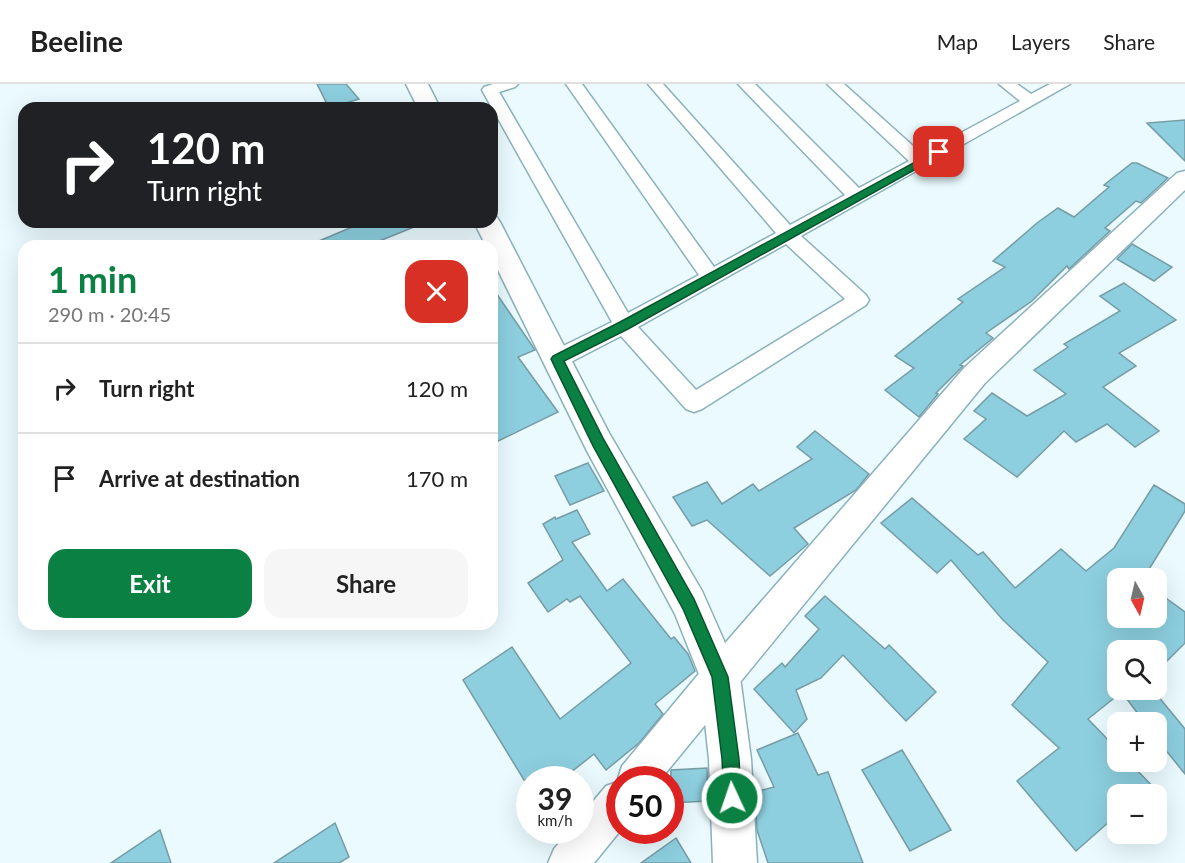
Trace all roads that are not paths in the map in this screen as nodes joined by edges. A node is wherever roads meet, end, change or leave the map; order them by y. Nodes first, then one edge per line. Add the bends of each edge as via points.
1 (417, 84) edge
2 (510, 84) edge
3 (574, 84) edge
4 (746, 84) edge
5 (835, 84) edge
6 (1007, 84) edge
7 (1062, 84) edge
8 (655, 85) edge
9 (1030, 101) junction
10 (426, 102) edge
11 (497, 102) edge
12 (498, 104) edge
13 (921, 162) junction
14 (1185, 178) edge
15 (857, 197) junction
16 (788, 235) junction
17 (498, 244) edge
18 (711, 278) junction
19 (624, 326) junction
20 (557, 359) junction
21 (720, 677) junction
22 (647, 766) edge
23 (606, 817) edge
24 (568, 863) edge
25 (735, 863) edge

1 - 10 main road
2 - 11 street via 490,90
3 - 18 street
4 - 15 street
5 - 13 street
6 - 9 street
7 - 9 street
8 - 16 street
9 - 13 street
12 - 19 street
13 - 15 street
14 - 21 street via 975,375
15 - 16 street
16 - 18 street
16 - 19 street via 859,300 694,403
17 - 20 main road
18 - 19 street
19 - 20 street
20 - 21 main road via 688,604
21 - 22 street
21 - 25 main road via 730,759
23 - 24 street

